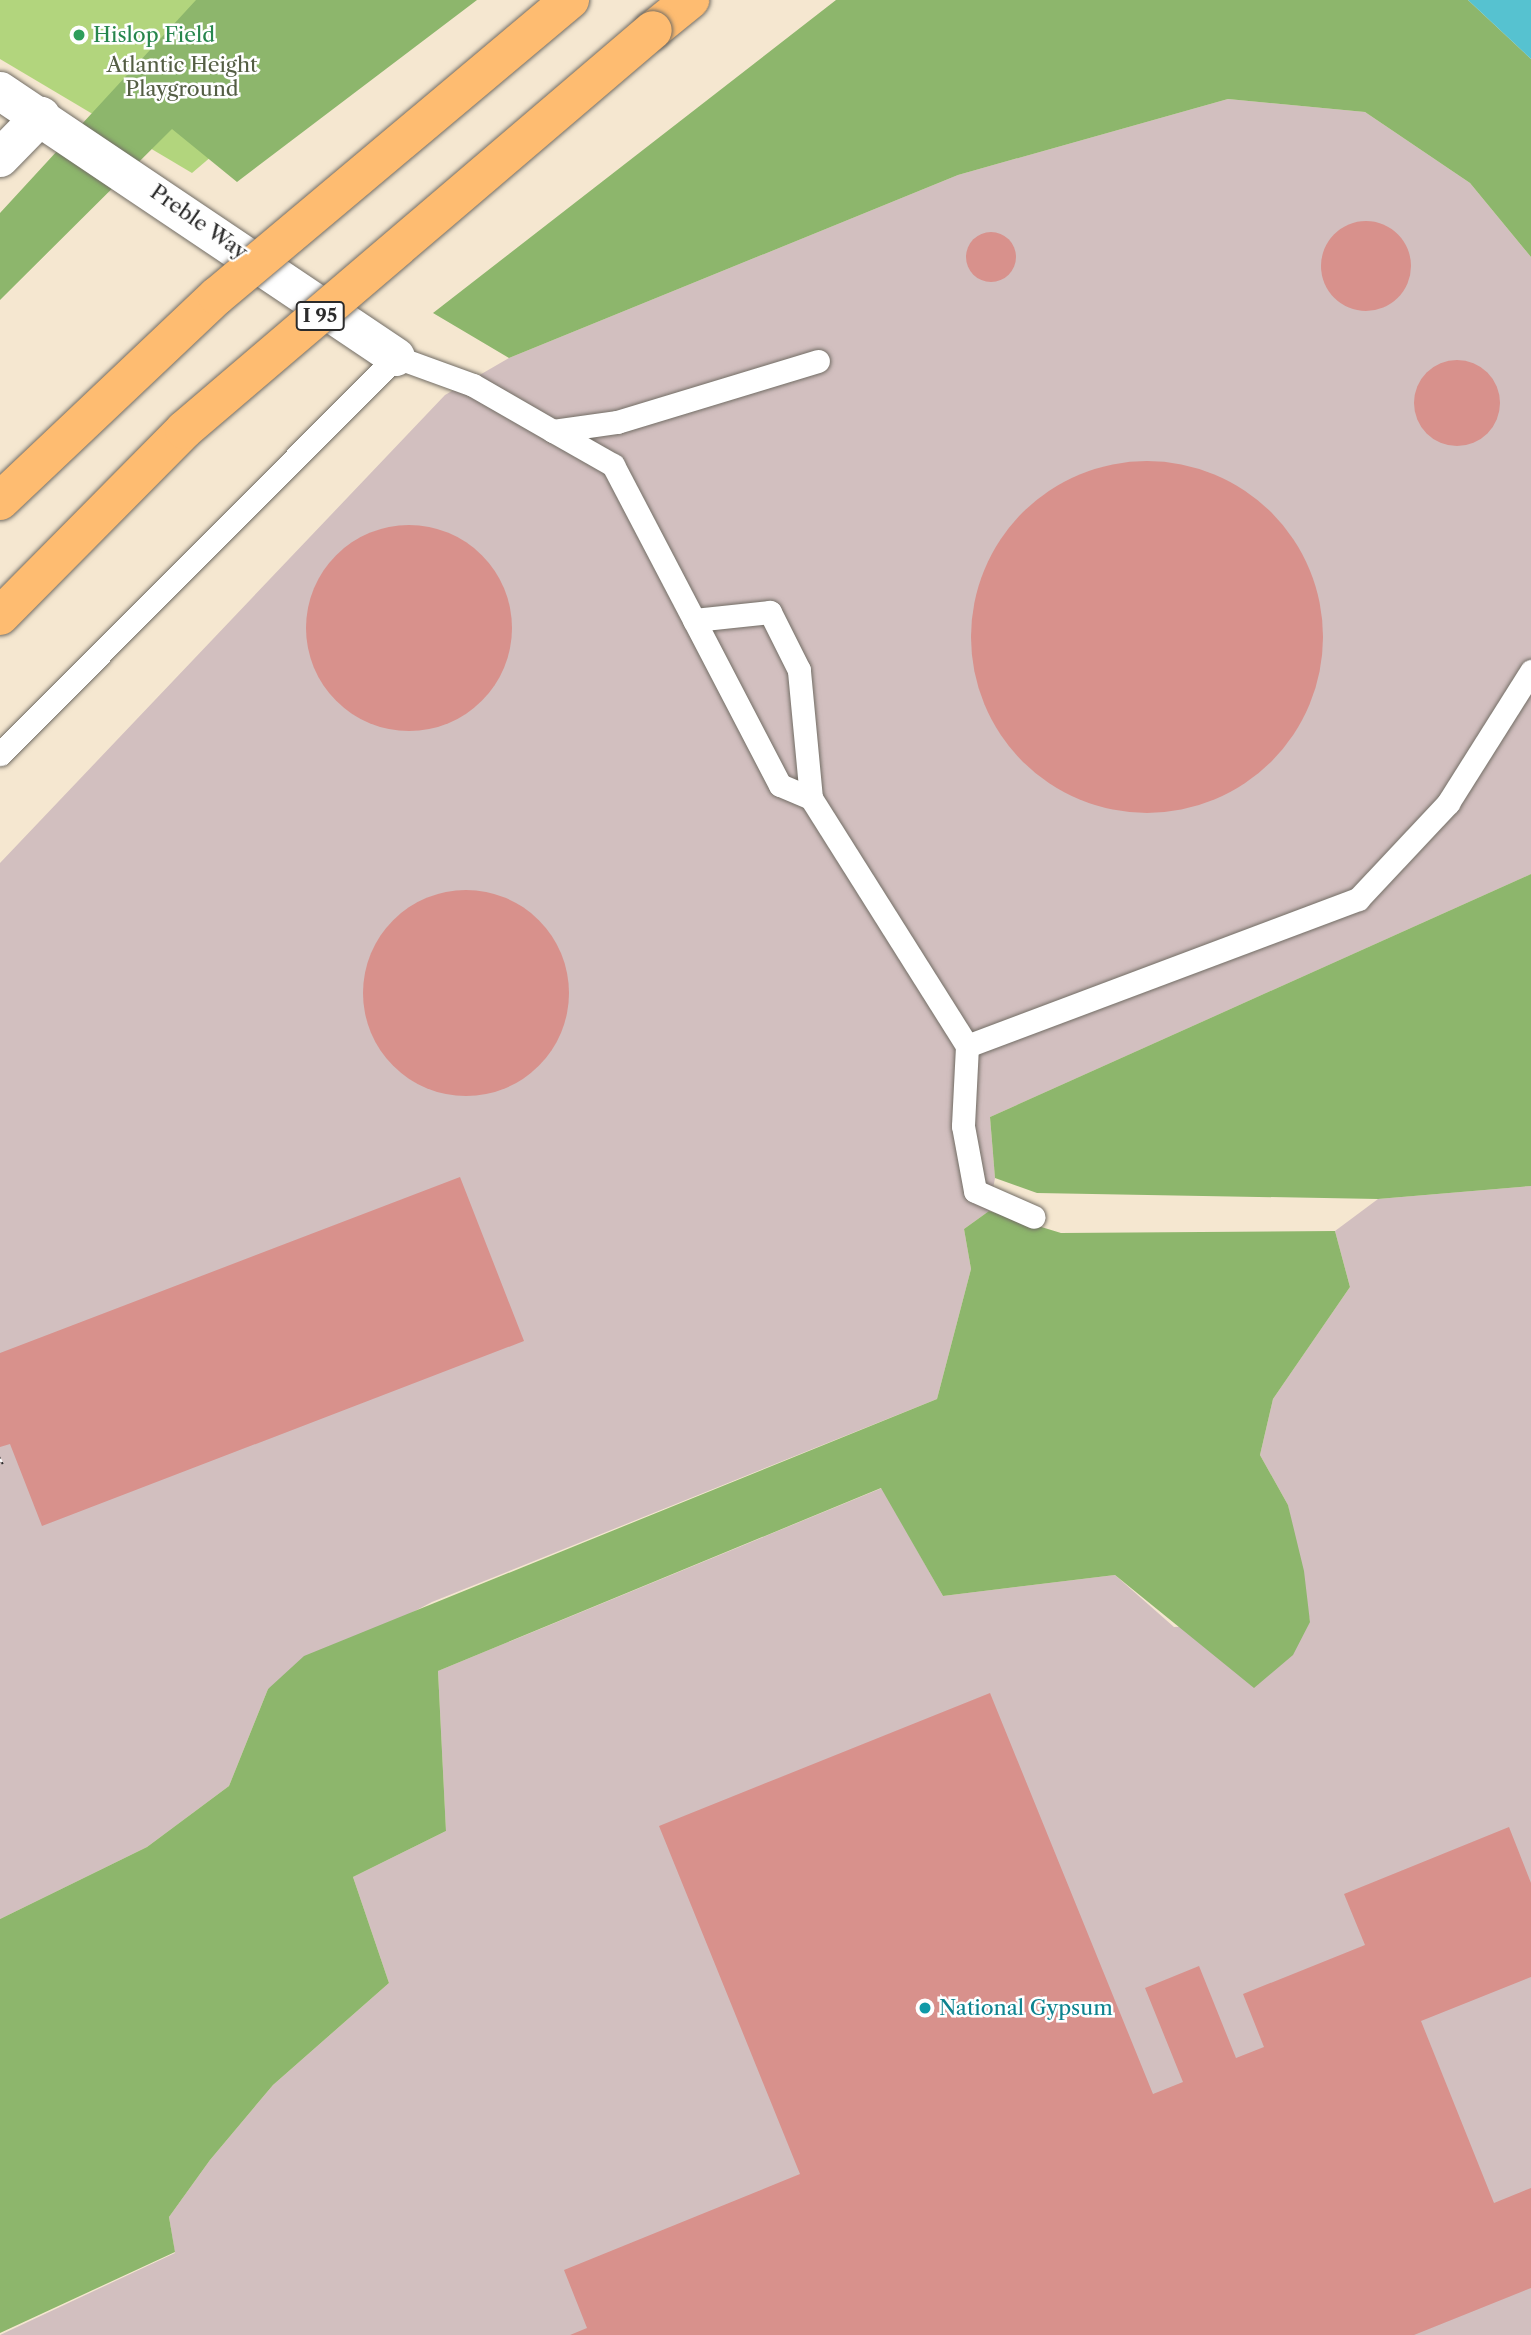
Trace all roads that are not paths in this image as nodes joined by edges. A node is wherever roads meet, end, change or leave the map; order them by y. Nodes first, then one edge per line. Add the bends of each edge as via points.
1 (570, 0) edge
2 (690, 0) edge
3 (0, 91) edge
4 (41, 116) junction
5 (0, 158) edge
6 (396, 356) junction
7 (818, 361) dead end
8 (553, 431) junction
9 (0, 501) edge
10 (0, 617) edge
11 (694, 620) junction
12 (1531, 671) edge
13 (0, 754) edge
14 (811, 798) junction
15 (967, 1046) junction
16 (1034, 1217) dead end

1 - 9 highway, bridge via 218,296
2 - 10 highway, I 95, bridge via 184,430
3 - 4 street, Preble Way
4 - 5 street
4 - 6 street, Preble Way
6 - 8 lane via 473,385
6 - 13 lane
7 - 8 lane via 617,422
8 - 11 lane via 613,465
11 - 14 lane via 780,785
11 - 14 lane via 770,612 799,670
12 - 15 lane via 1448,803 1358,899
14 - 15 lane
15 - 16 lane via 963,1126 975,1191

